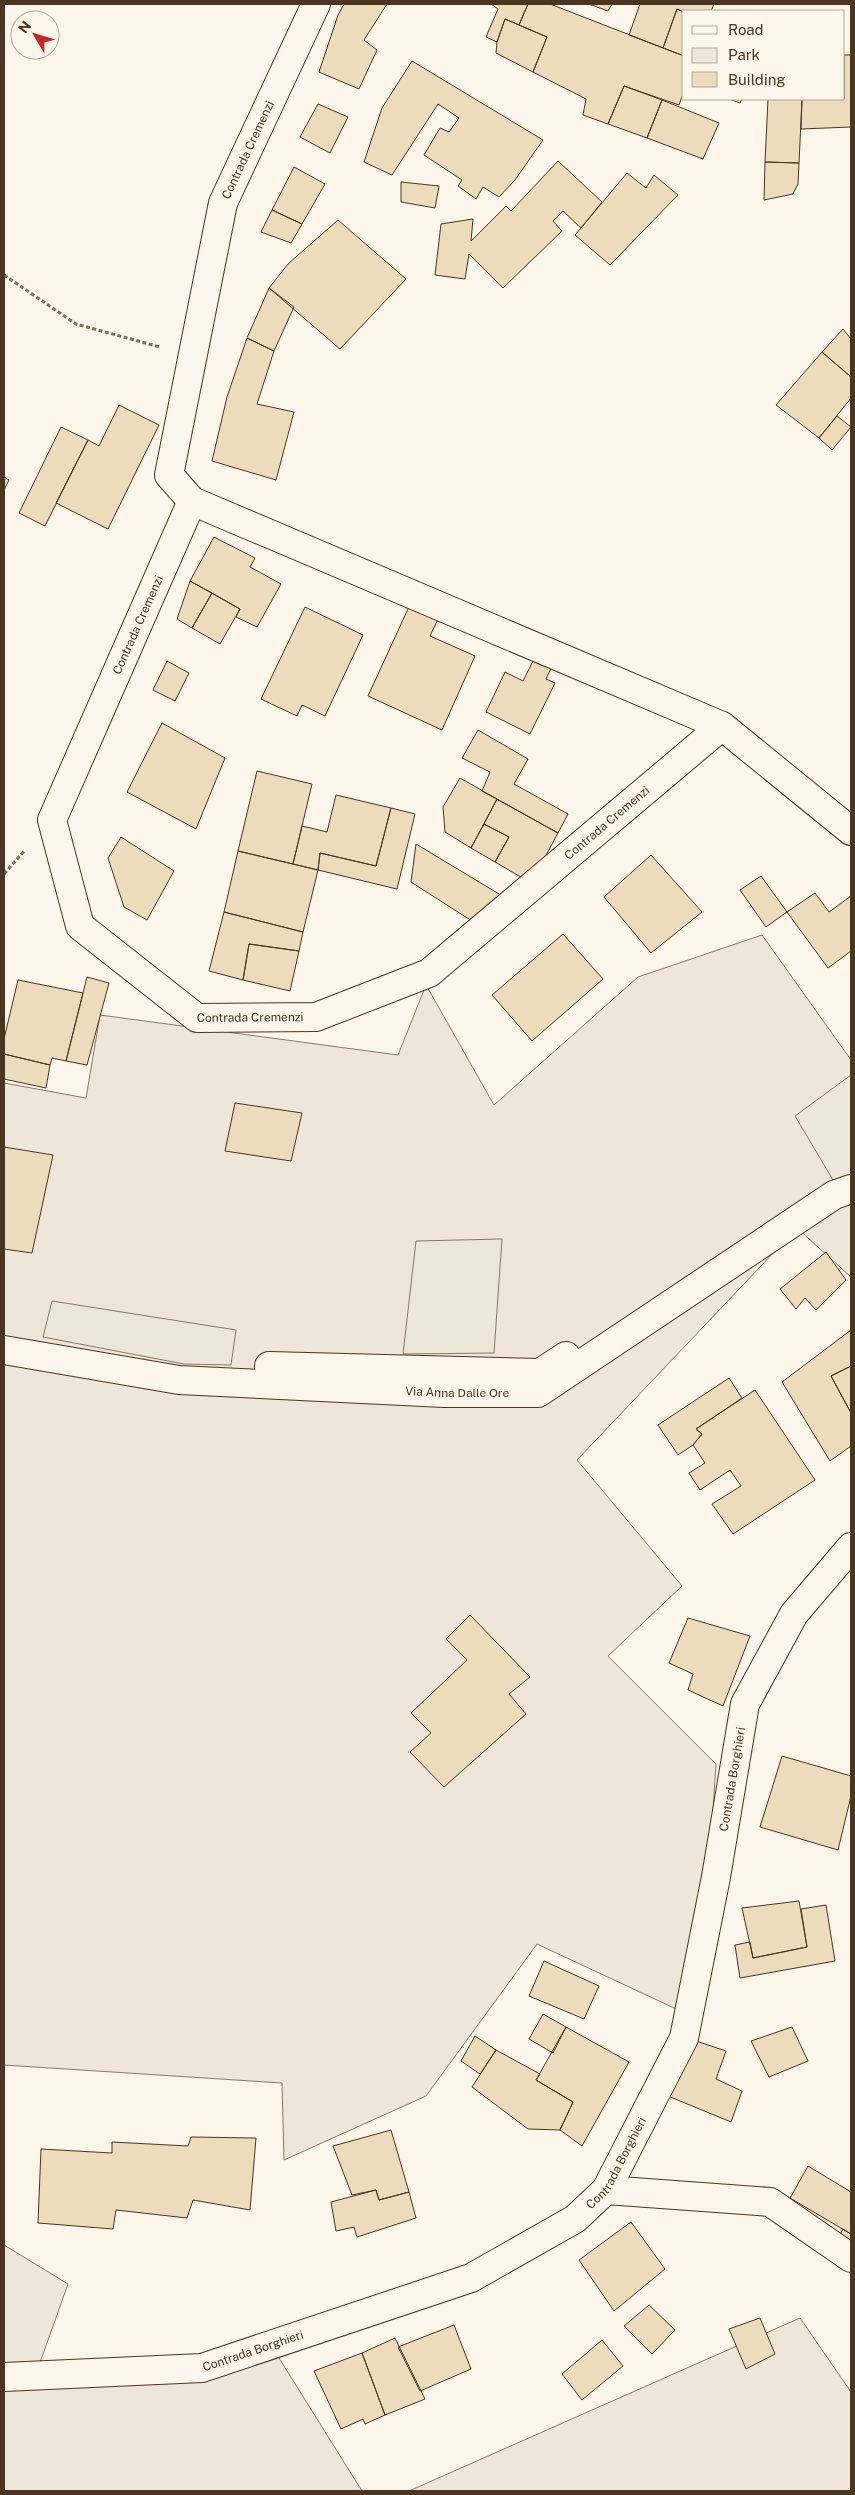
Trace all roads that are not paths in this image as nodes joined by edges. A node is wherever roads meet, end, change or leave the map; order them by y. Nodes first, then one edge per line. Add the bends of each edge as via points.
1 (316, 4) edge
2 (192, 501) junction
3 (722, 726) junction
4 (851, 831) edge
5 (851, 1174) edge
6 (851, 1189) edge
7 (4, 1330) edge
8 (4, 1350) edge
9 (851, 1547) edge
10 (606, 2190) junction
11 (851, 2258) edge
12 (4, 2378) edge

1 - 2 street, Contrada Cremenzi via 223,203 169,475
2 - 3 street, Contrada Cremenzi
2 - 3 street, Contrada Cremenzi via 52,820 80,926 197,1018 316,1017 429,973
3 - 4 street, Contrada Cremenzi
5 - 7 street, Via Anna Dalle Ore via 829,1182 540,1373 184,1364
6 - 8 street, Via Anna Dalle Ore via 826,1200 538,1393 444,1393 179,1380
9 - 10 street, Contrada Borghieri via 794,1614 745,1704 716,1877 684,2038
10 - 11 street via 770,2202
10 - 12 street, Contrada Borghieri via 575,2219 471,2278 202,2368

